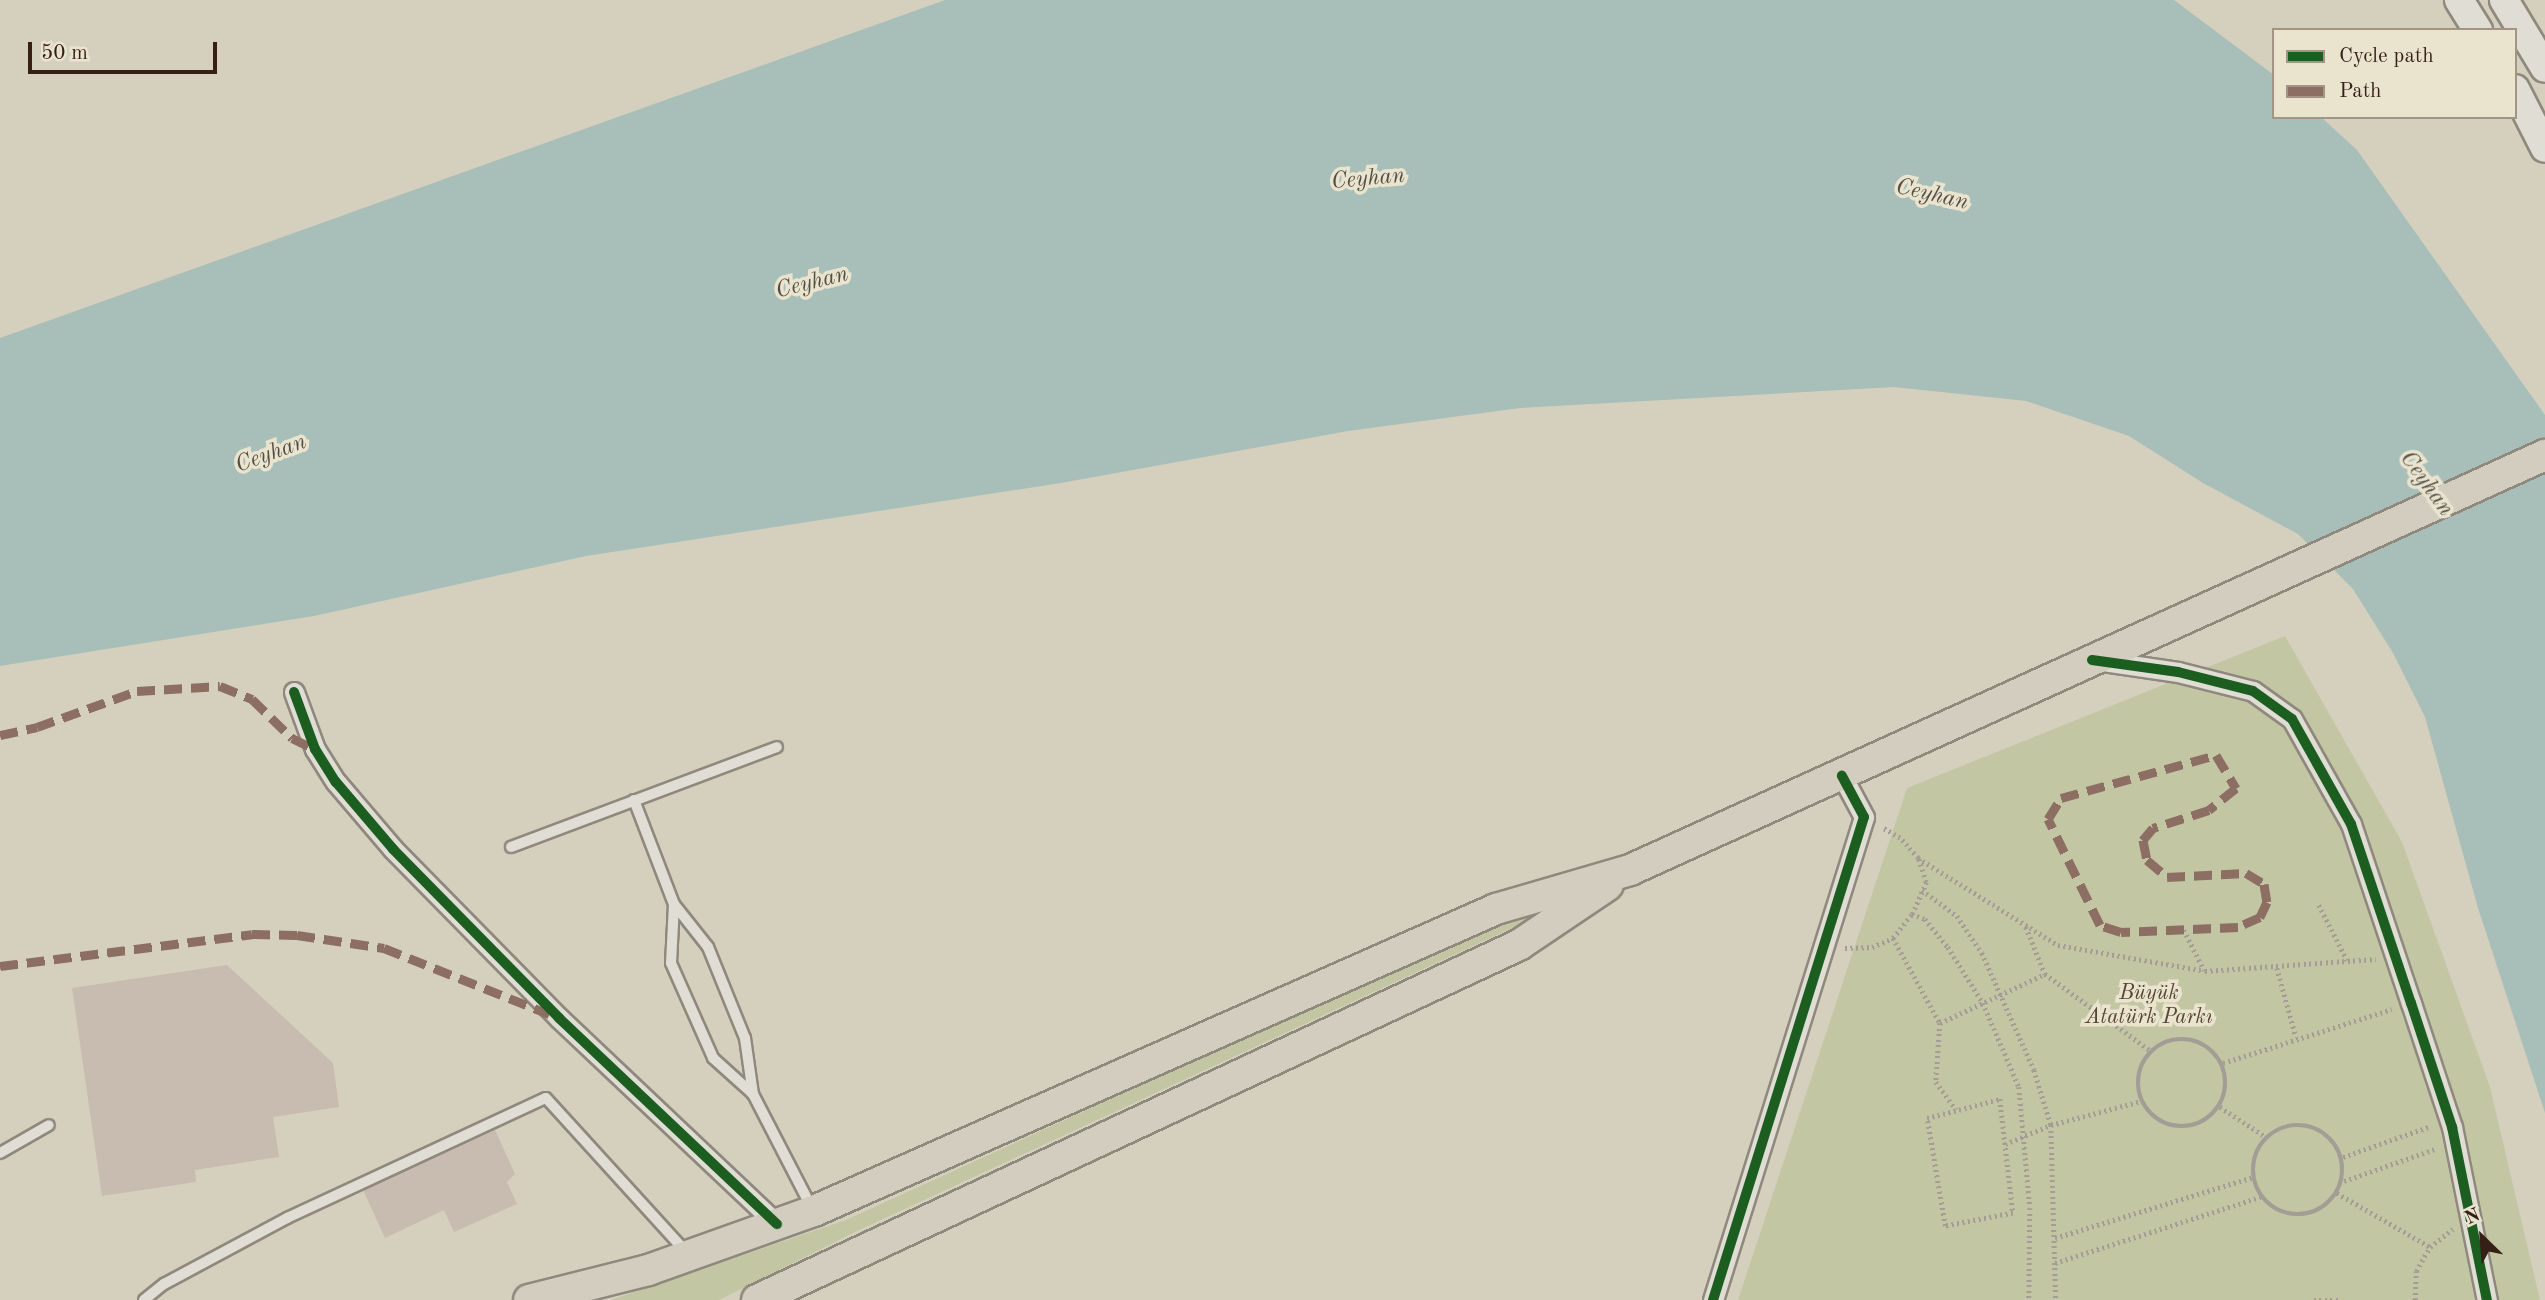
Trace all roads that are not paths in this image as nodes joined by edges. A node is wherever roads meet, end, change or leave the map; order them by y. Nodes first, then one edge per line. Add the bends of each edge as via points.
1 (2459, 0) edge
2 (2504, 0) edge
3 (2477, 28) edge
4 (2545, 68) edge
5 (2517, 93) edge
6 (2545, 148) edge
7 (2545, 456) edge
8 (2092, 660) junction
9 (294, 692) dead end
10 (777, 747) dead end
11 (1842, 776) junction
12 (634, 800) junction
13 (511, 847) dead end
14 (1630, 870) junction
15 (674, 904) junction
16 (752, 1094) junction
17 (50, 1125) dead end
18 (0, 1153) edge
19 (814, 1211) junction
20 (777, 1224) junction
21 (690, 1257) junction
22 (144, 1300) edge
23 (529, 1300) edge
24 (757, 1300) edge
25 (1713, 1300) edge
26 (2487, 1300) edge

1 - 3 street
2 - 4 street
5 - 6 street
7 - 8 main road
8 - 11 main road
8 - 26 street via 2178,672 2253,691 2292,719 2351,824 2449,1120
9 - 20 street via 315,749 336,782 393,849 559,1018
10 - 12 lane
11 - 14 main road
11 - 25 street via 1864,817
12 - 13 lane
12 - 15 lane
14 - 19 main road via 1496,909
14 - 24 main road via 1519,945
15 - 16 lane via 708,947 746,1038
15 - 16 lane via 671,963 713,1058
16 - 19 lane
17 - 18 lane
19 - 20 main road
20 - 21 main road
21 - 22 lane via 546,1098 287,1218 164,1284
21 - 23 main road

